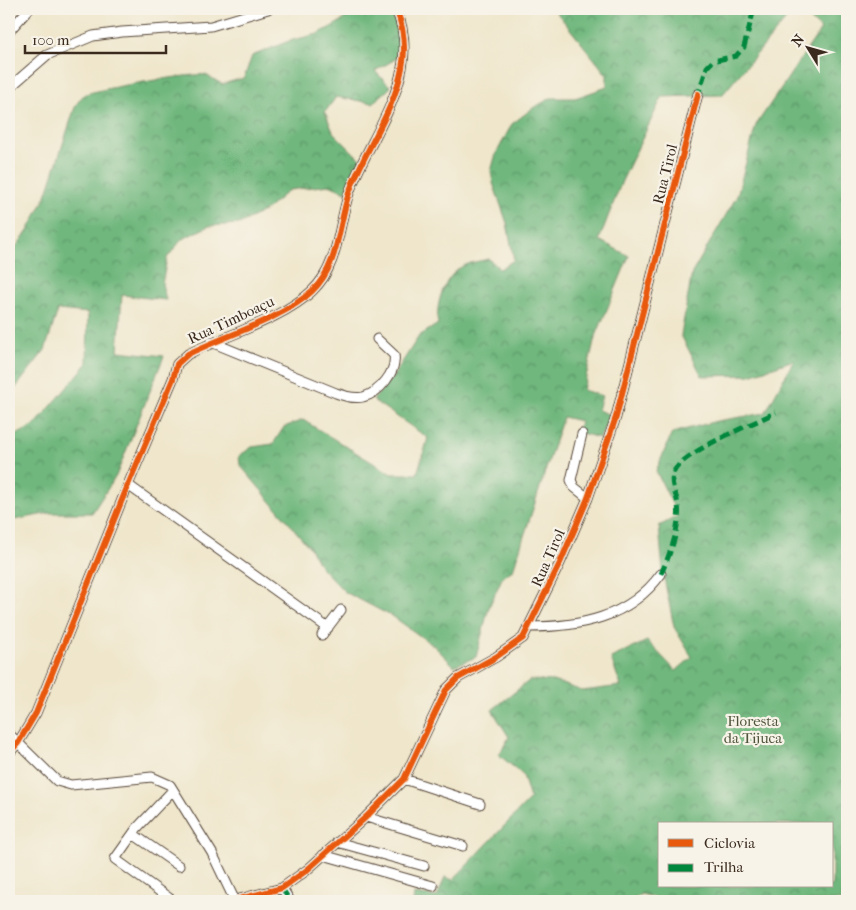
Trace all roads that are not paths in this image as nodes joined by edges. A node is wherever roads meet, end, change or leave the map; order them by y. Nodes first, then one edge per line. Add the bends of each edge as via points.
1 (29, 9) edge
2 (268, 9) edge
3 (396, 9) edge
4 (9, 31) edge
5 (9, 88) edge
6 (698, 94) dead end
7 (377, 339) dead end
8 (211, 342) junction
9 (582, 434) dead end
10 (128, 485) junction
11 (588, 498) junction
12 (661, 574) dead end
13 (341, 610) dead end
14 (528, 627) junction
15 (9, 734) edge
16 (18, 743) junction
17 (9, 752) edge
18 (404, 779) junction
19 (173, 790) junction
20 (480, 804) dead end
21 (366, 817) junction
22 (133, 834) junction
23 (337, 842) junction
24 (463, 846) dead end
25 (323, 855) junction
26 (178, 866) dead end
27 (424, 866) dead end
28 (432, 886) dead end
29 (282, 888) junction
30 (173, 901) edge
31 (234, 901) edge
32 (290, 901) edge

1 - 4 street
2 - 5 street via 211,26 93,36 47,55
3 - 8 street, Rua Timboaçu via 404,37 402,70 350,193 324,276 311,293 279,313
6 - 11 street, Rua Tirol via 616,417
7 - 8 street via 394,355 393,370 379,388 356,397 336,393
8 - 10 street, Rua Timboaçu via 177,364
9 - 11 street via 570,480
10 - 13 street via 325,632
10 - 16 street, Rua Timboaçu via 36,713
11 - 14 street, Rua Tirol
12 - 14 street via 641,597 612,613 580,623
14 - 18 street, Rua Tirol via 514,646 458,678 446,690
15 - 16 street
16 - 17 street, Rua Timboaçu
16 - 19 street via 63,783 71,785 152,777
18 - 20 street
18 - 21 street, Rua Tirol
19 - 22 street
19 - 31 street via 212,853
21 - 23 street, Rua Tirol
21 - 24 street
22 - 26 street
22 - 30 street via 115,859
23 - 25 street, Rua Tirol
23 - 27 street
25 - 28 street
25 - 29 street, Rua Tirol
29 - 31 street, Rua Tirol
29 - 32 street

